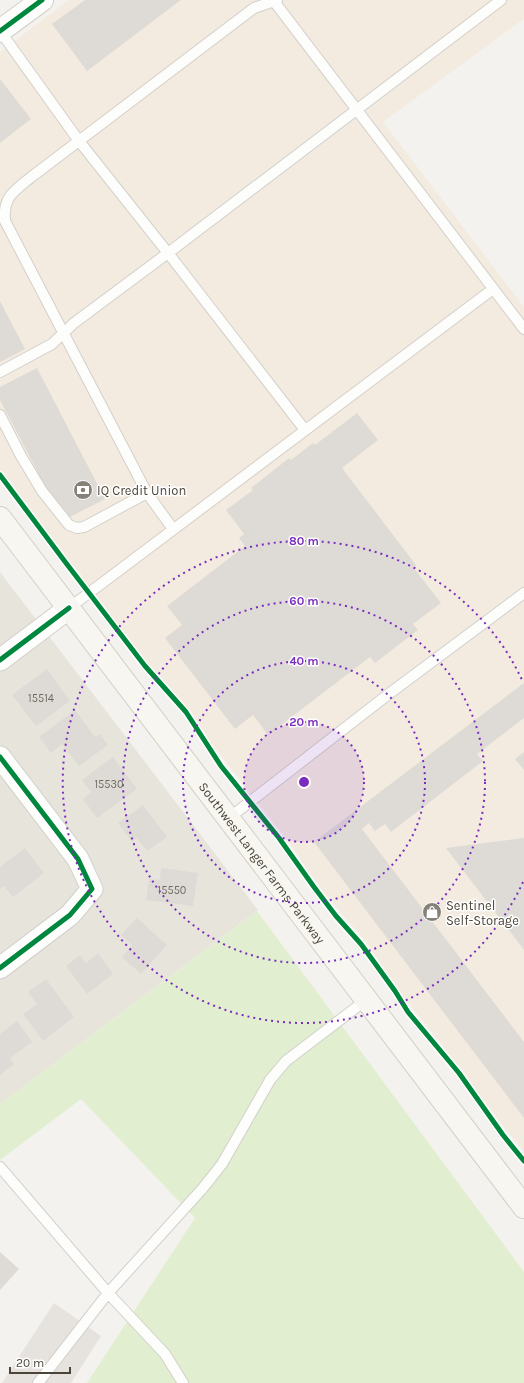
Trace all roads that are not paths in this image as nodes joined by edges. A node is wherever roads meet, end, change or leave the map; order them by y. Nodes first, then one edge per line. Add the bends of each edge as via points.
1 (42, 0) edge
2 (275, 0) edge
3 (501, 0) edge
4 (489, 4) edge
5 (0, 31) edge
6 (356, 110) junction
7 (79, 141) junction
8 (168, 253) junction
9 (493, 289) junction
10 (524, 329) edge
11 (64, 332) junction
12 (0, 372) edge
13 (0, 415) edge
14 (305, 430) junction
15 (147, 493) junction
16 (0, 518) edge
17 (173, 530) junction
18 (524, 593) edge
19 (69, 608) junction
20 (0, 660) edge
21 (0, 757) edge
22 (229, 818) junction
23 (0, 968) edge
24 (366, 1000) junction
25 (0, 1167) edge
26 (523, 1203) edge
27 (108, 1293) junction
28 (38, 1383) edge
29 (183, 1383) edge

1 - 5 street
2 - 6 lane
2 - 7 lane via 254,8
3 - 4 lane
4 - 6 lane
5 - 7 lane
6 - 8 lane
6 - 9 lane
7 - 8 lane
7 - 11 lane via 15,190 4,209 5,221
8 - 11 lane
8 - 14 lane
9 - 10 lane
9 - 14 lane
11 - 12 lane via 52,344
11 - 15 lane
13 - 15 lane via 42,491 69,524 77,528 84,527
14 - 17 lane
15 - 17 lane
16 - 19 main road, Southwest Langer Farms Parkway
17 - 19 lane
18 - 22 lane
19 - 20 street
19 - 22 main road, Southwest Langer Farms Parkway
21 - 23 street via 78,859 92,889 70,915
22 - 24 main road, Southwest Langer Farms Parkway
24 - 26 main road, Southwest Langer Farms Parkway
24 - 27 lane via 286,1061 270,1080 222,1164
25 - 27 lane
27 - 28 lane
27 - 29 lane via 165,1354

